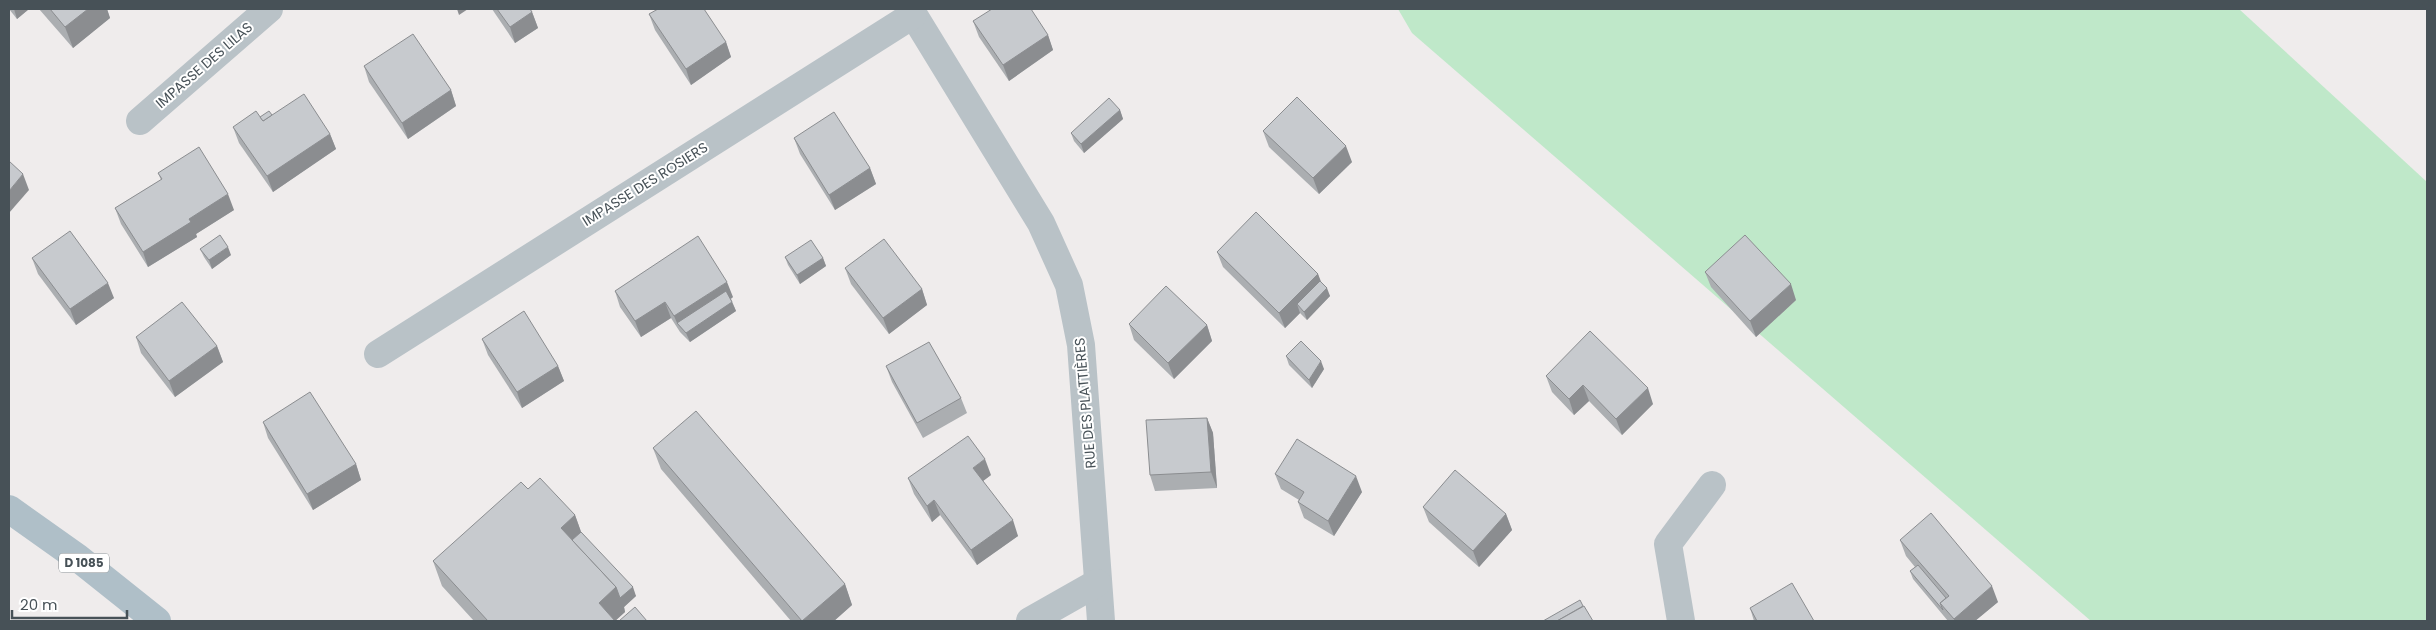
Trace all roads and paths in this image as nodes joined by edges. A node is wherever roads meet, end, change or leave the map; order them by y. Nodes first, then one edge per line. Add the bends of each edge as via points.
1 (269, 9) edge
2 (911, 12) edge
3 (140, 121) dead end
4 (378, 354) dead end
5 (1712, 485) dead end
6 (9, 509) edge
7 (1097, 582) junction
8 (157, 621) edge
9 (1030, 621) edge
10 (1101, 621) edge
11 (1681, 621) edge

1 - 3 street, IMPASSE DES LILAS
2 - 4 street, IMPASSE DES ROSIERS
2 - 7 street, RUE DES PLATTIÈRES via 1041,223 1069,285 1082,345
5 - 11 street via 1668,544
6 - 8 main road, D 1085 via 78,558
7 - 9 street
7 - 10 street, RUE DES PLATTIÈRES

